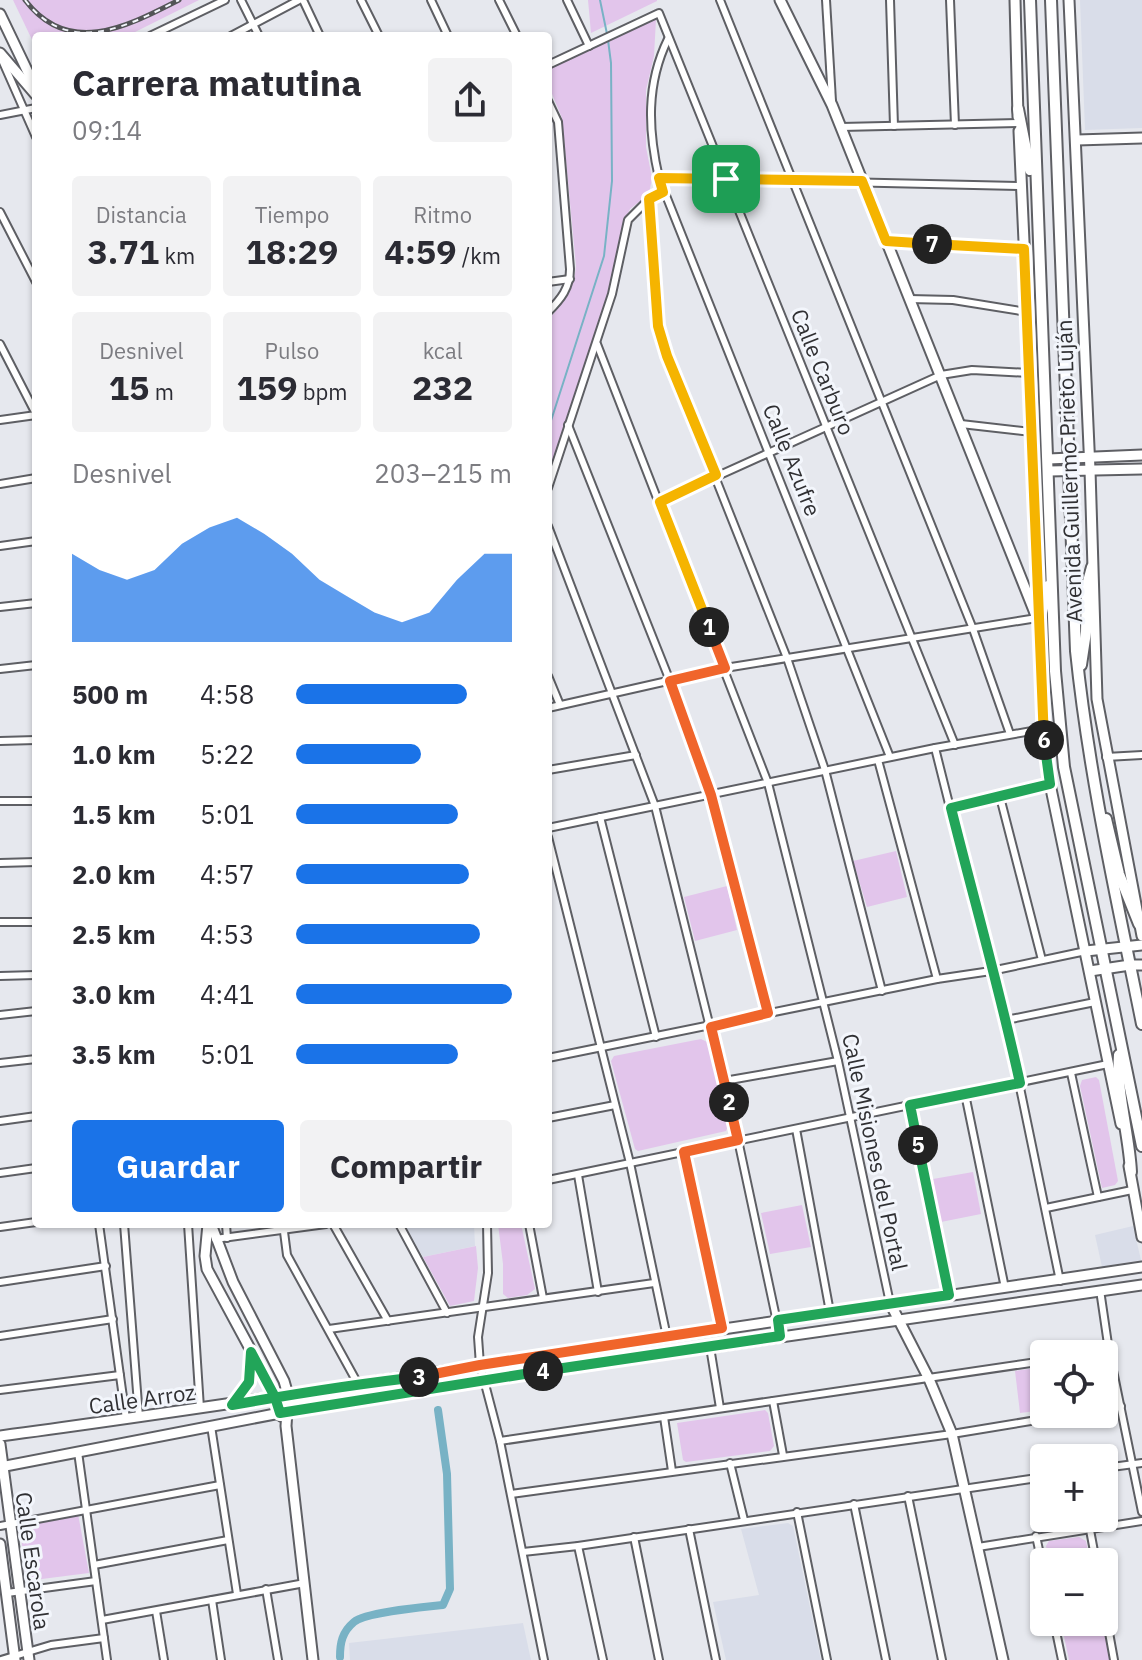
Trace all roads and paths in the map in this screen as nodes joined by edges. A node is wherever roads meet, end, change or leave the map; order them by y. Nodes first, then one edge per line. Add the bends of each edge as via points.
1 (225, 0) edge
2 (241, 0) edge
3 (301, 0) edge
4 (361, 0) edge
5 (431, 0) edge
6 (499, 0) edge
7 (567, 0) edge
8 (720, 0) edge
9 (780, 0) edge
10 (826, 0) edge
11 (890, 0) edge
12 (950, 0) edge
13 (1015, 0) edge
14 (1030, 0) edge
15 (1051, 0) edge
16 (1069, 0) edge
17 (0, 14) edge
18 (253, 24) junction
19 (158, 32) edge
20 (238, 32) edge
21 (257, 32) edge
22 (318, 32) edge
23 (377, 32) edge
24 (446, 32) edge
25 (515, 32) edge
26 (668, 39) junction
27 (589, 46) junction
28 (0, 54) edge
29 (552, 63) edge
30 (32, 73) edge
31 (32, 88) edge
32 (832, 105) junction
33 (32, 109) edge
34 (552, 109) edge
35 (1018, 109) junction
36 (22, 110) junction
37 (0, 115) edge
38 (558, 122) junction
39 (1018, 123) junction
40 (552, 125) edge
41 (955, 125) junction
42 (894, 126) junction
43 (841, 127) junction
44 (32, 129) edge
45 (1142, 138) edge
46 (1077, 140) junction
47 (659, 178) junction
48 (726, 179) junction
49 (794, 181) junction
50 (862, 181) junction
51 (1021, 186) junction
52 (663, 192) junction
53 (649, 199) junction
54 (1039, 204) junction
55 (0, 212) edge
56 (886, 241) junction
57 (1024, 249) junction
58 (32, 274) edge
59 (570, 279) junction
60 (552, 281) edge
61 (909, 299) junction
62 (552, 308) edge
63 (1027, 312) junction
64 (0, 344) edge
65 (597, 344) junction
66 (9, 362) junction
67 (0, 363) edge
68 (1029, 373) junction
69 (941, 375) junction
70 (32, 398) edge
71 (883, 402) junction
72 (32, 415) edge
73 (0, 420) edge
74 (961, 424) junction
75 (568, 425) junction
76 (826, 428) junction
77 (1031, 432) junction
78 (770, 453) junction
79 (1142, 455) edge
80 (1090, 457) junction
81 (1068, 458) junction
82 (1049, 465) junction
83 (1142, 469) edge
84 (1069, 470) junction
85 (1090, 470) junction
86 (552, 475) edge
87 (716, 475) junction
88 (32, 479) edge
89 (0, 484) edge
90 (660, 502) junction
91 (552, 536) edge
92 (32, 542) edge
93 (0, 546) edge
94 (1052, 552) junction
95 (1092, 567) junction
96 (32, 603) edge
97 (0, 607) edge
98 (1039, 617) junction
99 (973, 629) junction
100 (910, 640) junction
101 (848, 649) junction
102 (787, 658) junction
103 (32, 665) edge
104 (725, 668) junction
105 (0, 669) edge
106 (1079, 679) junction
107 (670, 681) junction
108 (552, 686) edge
109 (613, 693) junction
110 (560, 705) junction
111 (552, 707) edge
112 (1043, 729) junction
113 (1010, 734) junction
114 (32, 740) edge
115 (0, 741) edge
116 (955, 745) junction
117 (935, 748) junction
118 (636, 755) junction
119 (1142, 755) edge
120 (890, 757) junction
121 (1106, 757) junction
122 (878, 760) junction
123 (552, 769) edge
124 (825, 770) junction
125 (768, 783) junction
126 (1050, 784) junction
127 (1095, 793) junction
128 (711, 795) junction
129 (1000, 797) junction
130 (0, 801) edge
131 (32, 801) edge
132 (655, 806) junction
133 (951, 808) junction
134 (600, 817) junction
135 (552, 827) edge
136 (552, 853) edge
137 (2, 862) edge
138 (32, 862) edge
139 (0, 922) edge
140 (32, 922) edge
141 (1139, 924) junction
142 (1142, 936) edge
143 (1126, 945) junction
144 (1142, 945) edge
145 (1101, 948) junction
146 (1086, 951) junction
147 (1042, 960) junction
148 (1130, 965) junction
149 (1142, 965) edge
150 (1105, 968) junction
151 (991, 971) junction
152 (1090, 971) junction
153 (32, 975) edge
154 (0, 976) edge
155 (937, 979) junction
156 (882, 991) junction
157 (1095, 1002) junction
158 (824, 1003) junction
159 (32, 1011) edge
160 (768, 1013) junction
161 (0, 1015) edge
162 (1006, 1020) junction
163 (1142, 1024) edge
164 (711, 1027) junction
165 (656, 1037) junction
166 (1120, 1041) junction
167 (602, 1049) junction
168 (552, 1057) edge
169 (32, 1059) edge
170 (838, 1061) junction
171 (0, 1063) edge
172 (1108, 1064) junction
173 (1071, 1073) junction
174 (724, 1081) junction
175 (1020, 1083) junction
176 (965, 1094) junction
177 (615, 1105) junction
178 (910, 1105) junction
179 (32, 1117) edge
180 (552, 1117) edge
181 (850, 1118) junction
182 (0, 1121) edge
183 (796, 1129) junction
184 (738, 1140) junction
185 (1142, 1146) edge
186 (684, 1152) junction
187 (630, 1163) junction
188 (32, 1169) edge
189 (1131, 1172) junction
190 (0, 1173) edge
191 (578, 1175) junction
192 (552, 1179) edge
193 (1132, 1190) junction
194 (1098, 1197) junction
195 (1046, 1208) junction
196 (32, 1223) edge
197 (0, 1227) edge
198 (100, 1228) edge
199 (124, 1228) edge
200 (188, 1228) edge
201 (212, 1228) edge
202 (224, 1228) edge
203 (283, 1228) edge
204 (335, 1228) edge
205 (401, 1228) edge
206 (487, 1228) edge
207 (530, 1228) edge
208 (1142, 1237) edge
209 (217, 1239) junction
210 (106, 1266) junction
211 (1142, 1267) edge
212 (1060, 1281) junction
213 (0, 1282) edge
214 (654, 1283) junction
215 (1142, 1285) edge
216 (1005, 1288) junction
217 (1100, 1290) junction
218 (598, 1292) junction
219 (949, 1295) junction
220 (543, 1298) junction
221 (890, 1303) junction
222 (484, 1308) junction
223 (830, 1312) junction
224 (447, 1313) junction
225 (113, 1319) junction
226 (898, 1319) junction
227 (778, 1320) junction
228 (388, 1321) junction
229 (722, 1328) junction
230 (329, 1329) junction
231 (0, 1336) edge
232 (780, 1336) junction
233 (667, 1337) junction
234 (1107, 1340) edge
235 (710, 1347) junction
236 (251, 1352) junction
237 (1030, 1363) edge
238 (480, 1365) junction
239 (120, 1375) junction
240 (929, 1379) junction
241 (483, 1380) junction
242 (358, 1384) junction
243 (0, 1390) edge
244 (1118, 1392) edge
245 (288, 1395) junction
246 (275, 1397) junction
247 (773, 1401) junction
248 (232, 1405) junction
249 (1121, 1406) junction
250 (1118, 1407) edge
251 (720, 1408) junction
252 (200, 1410) junction
253 (284, 1412) junction
254 (139, 1417) junction
255 (664, 1417) junction
256 (126, 1419) junction
257 (1030, 1421) edge
258 (211, 1426) junction
259 (952, 1434) junction
260 (0, 1436) edge
261 (500, 1441) junction
262 (0, 1444) edge
263 (78, 1452) junction
264 (783, 1455) junction
265 (730, 1463) junction
266 (1142, 1463) edge
267 (1133, 1464) junction
268 (1118, 1466) edge
269 (1, 1467) edge
270 (672, 1471) junction
271 (1030, 1479) edge
272 (220, 1485) junction
273 (966, 1488) junction
274 (511, 1494) junction
275 (908, 1496) junction
276 (854, 1504) junction
277 (86, 1509) junction
278 (797, 1512) junction
279 (1142, 1512) edge
280 (744, 1520) junction
281 (1142, 1521) edge
282 (5, 1525) edge
283 (1118, 1525) edge
284 (689, 1529) junction
285 (1072, 1532) edge
286 (1036, 1536) junction
287 (634, 1537) junction
288 (228, 1540) junction
289 (0, 1544) edge
290 (578, 1546) junction
291 (978, 1547) junction
292 (1039, 1548) edge
293 (523, 1552) junction
294 (94, 1565) junction
295 (96, 1581) junction
296 (305, 1583) junction
297 (266, 1589) junction
298 (19, 1591) junction
299 (7, 1593) junction
300 (237, 1594) junction
301 (212, 1600) junction
302 (156, 1611) junction
303 (102, 1620) junction
304 (1057, 1636) edge
305 (1110, 1636) edge
306 (104, 1638) junction
307 (28, 1655) edge
308 (15, 1658) edge
309 (1, 1660) edge
310 (107, 1660) edge
311 (164, 1660) edge
312 (221, 1660) edge
313 (278, 1660) edge
314 (313, 1660) edge
315 (544, 1660) edge
316 (603, 1660) edge
317 (659, 1660) edge
318 (716, 1660) edge
319 (827, 1660) edge
320 (886, 1660) edge
321 (942, 1660) edge
322 (1003, 1660) edge
323 (1062, 1660) edge
324 (1114, 1660) edge

1 - 19 street
2 - 18 street
3 - 18 street
3 - 22 street
4 - 23 street
5 - 24 street
6 - 25 street
7 - 27 street
8 - 49 street
9 - 32 street
10 - 32 street
11 - 42 street
12 - 41 street
13 - 35 street, Avenida Guillermo Prieto Luján
14 - 54 main road, Avenida Guillermo Prieto Luján
15 - 81 main road, Avenida Guillermo Prieto Luján
16 - 46 street, Avenida Guillermo Prieto Luján
17 - 30 street
18 - 20 street
18 - 21 street
26 - 27 street, Calle Carburo via 659,13
26 - 47 street, Calle Azufre via 651,91
26 - 48 street, Calle Carburo
27 - 29 street
28 - 31 street
28 - 36 street
32 - 43 street
33 - 36 street
34 - 38 street
35 - 39 street, Avenida Guillermo Prieto Luján
35 - 54 main road
36 - 37 street
36 - 44 street
38 - 40 street
38 - 59 street
39 - 41 street
39 - 51 street, Avenida Guillermo Prieto Luján
41 - 42 street
42 - 43 street
43 - 50 street
45 - 46 street
46 - 80 street, Avenida Guillermo Prieto Luján
47 - 48 street
47 - 52 street, Calle Azufre
48 - 49 street
48 - 76 street, Calle Carburo
49 - 50 street
49 - 71 street
50 - 51 street
50 - 56 street
51 - 57 street, Avenida Guillermo Prieto Luján
52 - 53 street
52 - 78 street, Calle Azufre
53 - 65 street via 628,220
53 - 87 street via 658,326
54 - 82 main road, Avenida Guillermo Prieto Luján
55 - 58 street
56 - 57 street
56 - 61 street
57 - 63 street, Avenida Guillermo Prieto Luján
59 - 60 street
59 - 62 street
61 - 63 street
61 - 69 street
63 - 68 street, Avenida Guillermo Prieto Luján
64 - 66 street
65 - 75 street
65 - 90 street, Calle Misiones del Portal
66 - 67 street
66 - 70 street
68 - 69 street via 972,370
68 - 77 street, Avenida Guillermo Prieto Luján
69 - 71 street
69 - 74 street
71 - 76 street
71 - 99 street
72 - 73 street
74 - 77 street
74 - 98 street
75 - 86 street
75 - 107 street
76 - 78 street
76 - 100 street, Calle Carburo
77 - 98 street, Avenida Guillermo Prieto Luján
78 - 87 street
78 - 101 street, Calle Azufre
79 - 80 street
80 - 81 street
80 - 85 street, Avenida Guillermo Prieto Luján
81 - 82 street
81 - 84 main road, Avenida Guillermo Prieto Luján
82 - 84 street
82 - 94 main road, Avenida Guillermo Prieto Luján
83 - 85 street
84 - 85 street
84 - 106 main road, Avenida Guillermo Prieto Luján
85 - 95 street, Avenida Guillermo Prieto Luján
87 - 90 street
87 - 102 street
88 - 89 street
90 - 104 street, Calle Misiones del Portal
91 - 109 street
92 - 93 street
94 - 98 main road
94 - 145 main road, Avenida Guillermo Prieto Luján via 1064,767
95 - 106 main road
95 - 121 street, Avenida Guillermo Prieto Luján via 1097,699
96 - 97 street
98 - 99 street
98 - 112 street, Avenida Guillermo Prieto Luján
99 - 100 street
99 - 113 street
100 - 101 street
100 - 116 street, Calle Carburo
101 - 102 street
101 - 120 street, Calle Azufre
102 - 104 street
102 - 124 street
103 - 105 street
104 - 107 street
104 - 125 street, Calle Misiones del Portal
106 - 127 main road, Avenida Guillermo Prieto Luján
107 - 109 street
107 - 128 street
108 - 110 street
109 - 110 street
109 - 118 street
110 - 111 street
112 - 113 street
112 - 126 street, Avenida Guillermo Prieto Luján
113 - 116 street
114 - 115 street
116 - 117 street
117 - 120 street
117 - 133 street
118 - 123 street
118 - 132 street
119 - 121 street
120 - 122 street
121 - 141 street, Avenida Guillermo Prieto Luján
122 - 124 street
122 - 155 street
124 - 125 street
124 - 156 street
125 - 128 street
125 - 158 street, Calle Misiones del Portal
126 - 129 street
126 - 146 street, Avenida Guillermo Prieto Luján
127 - 141 main road
127 - 143 main road, Avenida Guillermo Prieto Luján
128 - 132 street
128 - 160 street
129 - 133 street
129 - 147 street
130 - 131 street
132 - 134 street
132 - 164 street
133 - 151 street
134 - 135 street
134 - 165 street
136 - 167 street
137 - 138 street
139 - 140 street
141 - 142 street, Avenida Guillermo Prieto Luján
143 - 144 street
143 - 145 street
143 - 148 main road, Avenida Guillermo Prieto Luján
145 - 146 street
145 - 150 main road, Avenida Guillermo Prieto Luján
146 - 147 street
146 - 152 street, Avenida Guillermo Prieto Luján
147 - 151 street
148 - 149 street
148 - 150 street
148 - 163 main road, Avenida Guillermo Prieto Luján
150 - 152 street
150 - 166 main road, Avenida Guillermo Prieto Luján
151 - 155 street
151 - 162 street
152 - 157 street, Avenida Guillermo Prieto Luján
153 - 154 street
155 - 156 street
156 - 158 street
157 - 162 street
157 - 172 street, Avenida Guillermo Prieto Luján
158 - 160 street
158 - 170 street, Calle Misiones del Portal
159 - 161 street
160 - 164 street
162 - 175 street
164 - 165 street
164 - 174 street
165 - 167 street
166 - 185 main road, Avenida Guillermo Prieto Luján
166 - 189 main road via 1118,1071
167 - 168 street
167 - 177 street
169 - 171 street
170 - 174 street
170 - 181 street, Calle Misiones del Portal
172 - 173 street
172 - 189 street, Avenida Guillermo Prieto Luján
173 - 175 street
173 - 194 street
174 - 184 street
175 - 176 street
175 - 195 street
176 - 178 street
176 - 216 street
177 - 180 street
177 - 187 street
178 - 181 street
178 - 219 street
179 - 182 street
181 - 183 street
181 - 221 street, Calle Misiones del Portal
183 - 184 street
183 - 223 street
184 - 186 street
184 - 227 street
186 - 187 street
186 - 229 street
187 - 191 street
187 - 214 street
188 - 190 street
189 - 193 street, Avenida Guillermo Prieto Luján
191 - 192 street
191 - 218 street
193 - 194 street
193 - 208 street, Avenida Guillermo Prieto Luján
194 - 195 street
195 - 212 street
196 - 197 street
198 - 210 street
199 - 254 street
200 - 252 street
201 - 209 street
202 - 209 street
203 - 209 street
203 - 230 street via 287,1255
204 - 228 street
205 - 224 street
206 - 222 street
207 - 220 street
209 - 236 street via 207,1269
209 - 245 street
210 - 213 street
210 - 225 street
211 - 212 street, Calle Arroz
212 - 216 street, Calle Arroz
214 - 218 street
214 - 233 street
215 - 217 street, Calle Arroz
216 - 219 street, Calle Arroz
217 - 226 street, Calle Arroz
217 - 234 street
218 - 220 street
219 - 221 street, Calle Arroz
220 - 222 street
221 - 223 street, Calle Arroz
221 - 226 street, Calle Misiones del Portal
222 - 224 street
222 - 238 street
223 - 227 street, Calle Arroz
224 - 228 street
225 - 231 street
225 - 239 street
226 - 232 street, Calle Arroz
226 - 240 street, Calle Misiones del Portal
227 - 229 street, Calle Arroz
227 - 232 street
228 - 230 street
229 - 233 street, Calle Arroz
230 - 242 street
232 - 235 street, Calle Arroz
233 - 238 street, Calle Arroz
235 - 241 street, Calle Arroz
235 - 251 street
236 - 246 street
236 - 248 street via 249,1382
237 - 240 street
238 - 241 street
238 - 242 street, Calle Arroz
239 - 243 street
239 - 256 street
240 - 247 street
240 - 259 street, Calle Misiones del Portal
241 - 253 street, Calle Arroz
241 - 261 street
242 - 245 street, Calle Arroz
244 - 249 street
245 - 246 street, Calle Arroz
245 - 253 street
246 - 248 street, Calle Arroz
246 - 253 street
247 - 251 street
247 - 264 street
248 - 252 street, Calle Arroz
249 - 250 street
249 - 267 street
251 - 255 street
252 - 254 street, Calle Arroz
253 - 258 street, Calle Arroz
253 - 296 street
254 - 256 street, Calle Arroz
255 - 261 street
255 - 270 street
256 - 260 street, Calle Arroz
257 - 259 street
258 - 263 street, Calle Arroz
258 - 272 street
259 - 264 street
259 - 273 street, Calle Misiones del Portal
261 - 274 street
262 - 269 street, Calle Escarola
263 - 269 street, Calle Arroz
263 - 277 street
264 - 265 street
265 - 270 street
265 - 280 street
266 - 267 street
267 - 268 street
267 - 279 street
269 - 282 street, Calle Escarola
270 - 274 street
271 - 273 street
272 - 277 street
272 - 288 street
273 - 275 street
273 - 291 street, Calle Misiones del Portal
274 - 293 street
275 - 276 street
275 - 321 street
276 - 278 street
276 - 320 street
277 - 282 street
277 - 294 street
278 - 280 street
278 - 319 street
280 - 284 street
281 - 283 street
282 - 298 street, Calle Escarola
284 - 287 street
284 - 318 street
285 - 286 street
286 - 291 street
286 - 292 street
287 - 290 street
287 - 317 street
288 - 294 street
288 - 300 street
289 - 299 street, Calle Escarola
290 - 293 street
290 - 316 street
291 - 322 street, Calle Misiones del Portal
293 - 315 street
294 - 295 street
295 - 298 street
295 - 303 street
296 - 297 street
296 - 314 street
297 - 300 street
297 - 313 street
298 - 299 street
298 - 307 street, Calle Escarola
299 - 308 street, Calle Escarola
300 - 301 street
301 - 302 street
301 - 312 street
302 - 303 street
302 - 311 street
303 - 306 street
304 - 323 street
305 - 324 street
306 - 307 street via 51,1645
306 - 310 street
307 - 308 street
308 - 309 street

